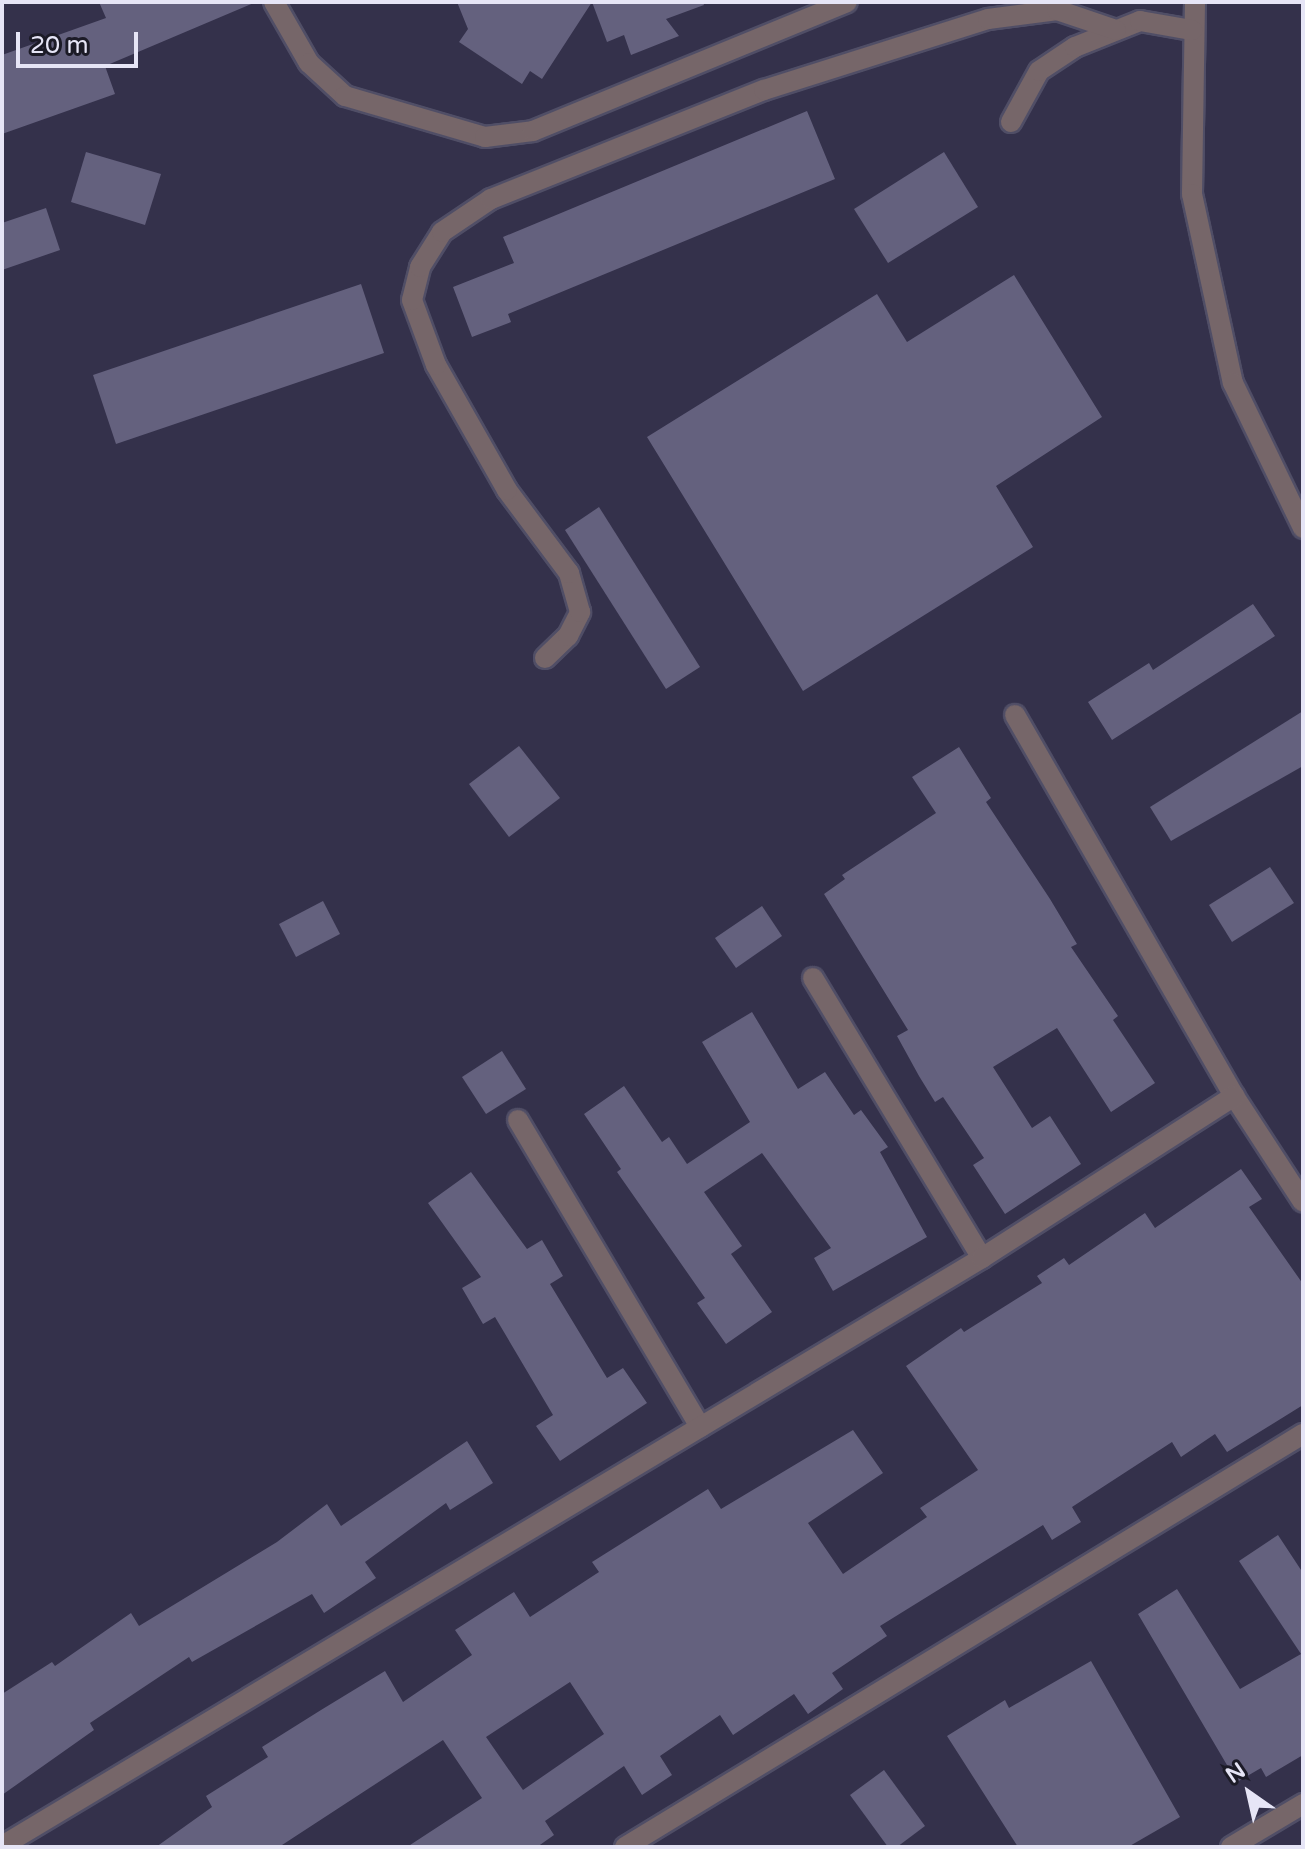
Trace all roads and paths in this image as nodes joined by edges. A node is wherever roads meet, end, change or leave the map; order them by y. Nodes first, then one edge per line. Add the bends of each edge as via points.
1 (274, 2) edge
2 (847, 2) edge
3 (1195, 2) edge
4 (1116, 30) junction
5 (1192, 30) junction
6 (1011, 122) dead end
7 (1303, 528) edge
8 (545, 658) dead end
9 (1015, 715) dead end
10 (813, 978) dead end
11 (1234, 1096) junction
12 (518, 1120) dead end
13 (1303, 1202) edge
14 (982, 1258) junction
15 (700, 1427) junction
16 (1303, 1434) edge
17 (1303, 1804) edge
18 (636, 1844) edge
19 (2, 1846) edge
20 (1231, 1847) edge

1 - 2 street via 309,63 345,96 485,137 533,131
3 - 5 street
4 - 5 street via 1140,21
4 - 6 street via 1075,47 1039,71
4 - 8 street via 1057,10 988,19 764,90 491,199 442,232 420,267 412,300 436,365 483,448 569,573 580,612 568,636
5 - 7 street via 1192,194 1233,383
9 - 11 street
10 - 14 street
11 - 13 street
11 - 14 street
12 - 15 street
14 - 15 street
15 - 19 street
16 - 18 street
17 - 20 street

